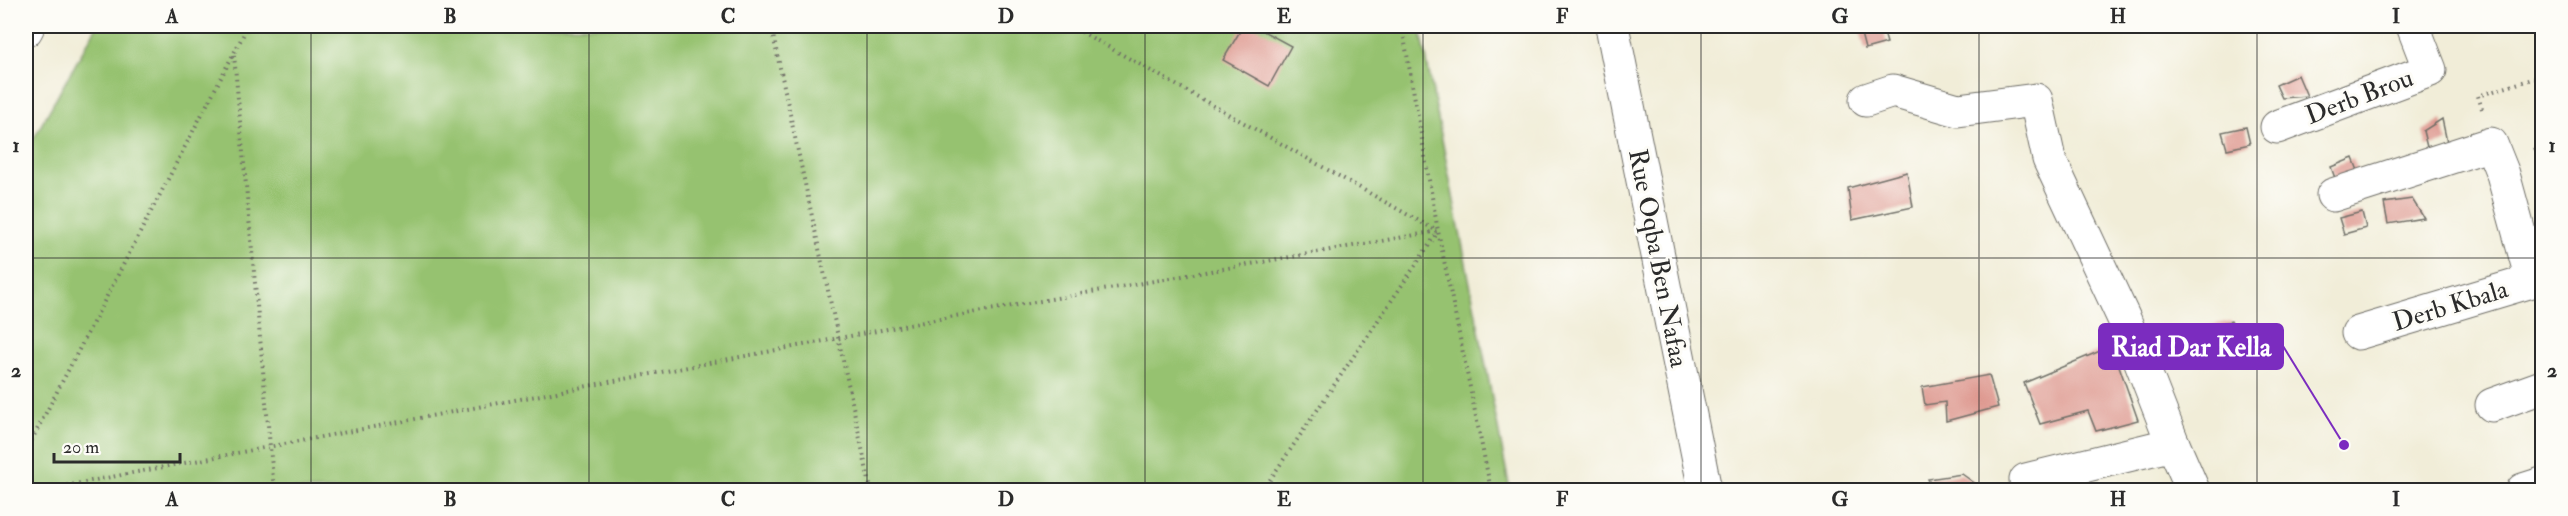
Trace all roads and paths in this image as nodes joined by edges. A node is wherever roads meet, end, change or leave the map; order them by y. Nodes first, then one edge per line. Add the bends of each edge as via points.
1 (28, 26) edge
2 (248, 26) edge
3 (771, 26) edge
4 (1071, 26) edge
5 (1402, 26) edge
6 (1612, 26) edge
7 (2413, 26) edge
8 (26, 30) edge
9 (234, 54) junction
10 (2542, 76) edge
11 (1866, 100) dead end
12 (2277, 127) dead end
13 (2491, 144) junction
14 (2333, 195) dead end
15 (1438, 231) junction
16 (2537, 279) edge
17 (2358, 333) dead end
18 (838, 338) junction
19 (2542, 387) edge
20 (2492, 405) dead end
21 (2173, 444) junction
22 (270, 447) junction
23 (26, 452) edge
24 (2026, 480) dead end
25 (2542, 484) edge
26 (43, 490) edge
27 (274, 490) edge
28 (871, 490) edge
29 (1263, 490) edge
30 (1491, 490) edge
31 (1705, 490) edge
32 (2193, 490) edge
33 (2523, 490) edge

1 - 8 street
2 - 9 path
3 - 18 path
4 - 15 path
5 - 15 path
6 - 31 street, Rue Oqba Ben Nafaa
7 - 12 street, Derb Brou via 2430,70
9 - 22 path
9 - 23 path
10 - 13 path via 2478,96
11 - 21 street via 1893,92 1958,110 2036,100 2049,159 2125,321
13 - 14 street
13 - 16 street
15 - 18 path
15 - 29 path
15 - 30 path
16 - 17 street, Derb Kbala
18 - 22 path
18 - 28 path
19 - 20 street
21 - 24 street
21 - 32 street
22 - 26 path
22 - 27 path
25 - 33 street

